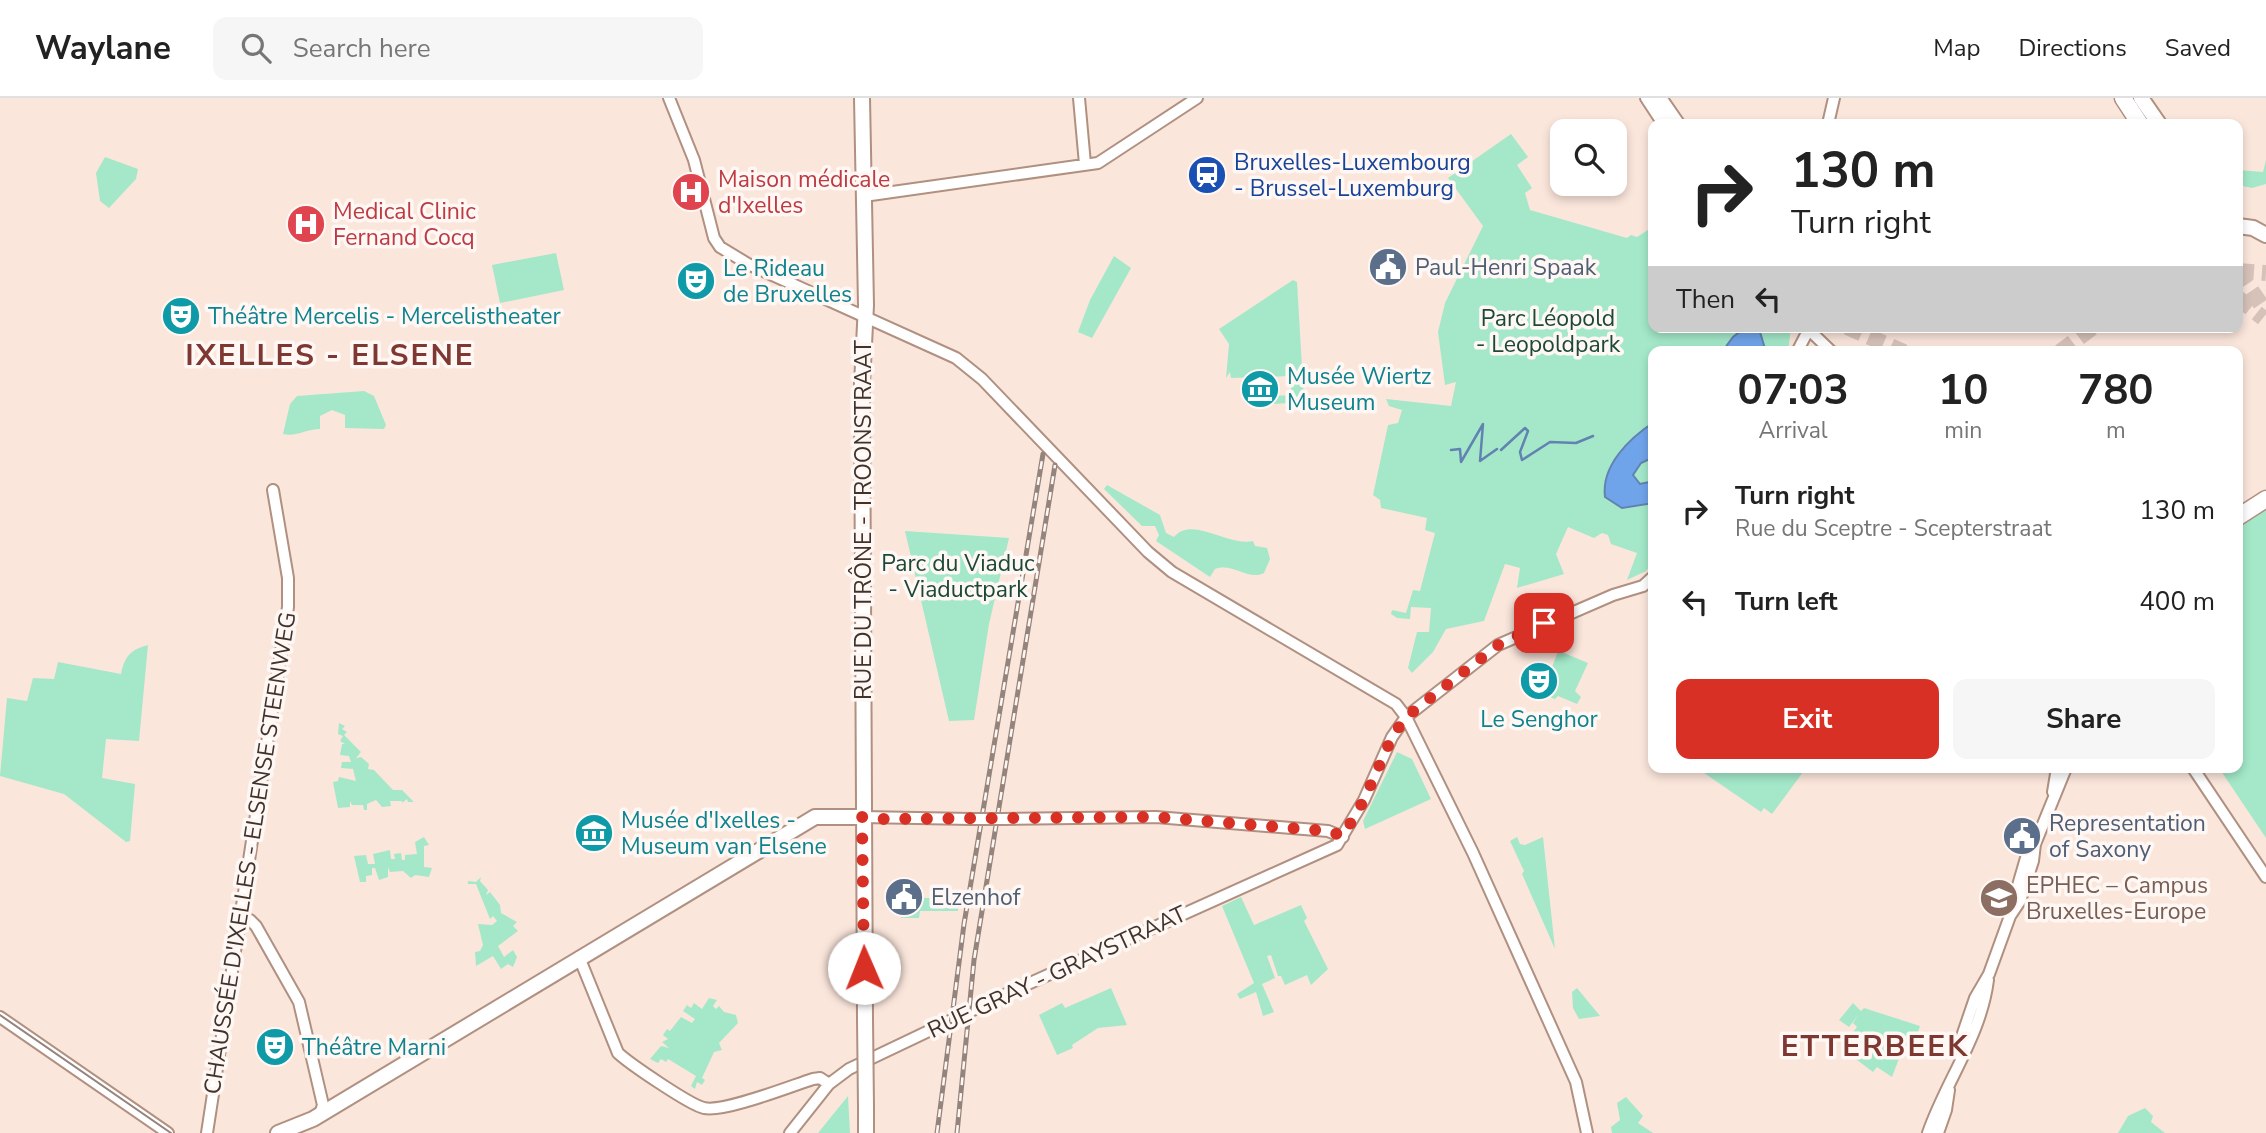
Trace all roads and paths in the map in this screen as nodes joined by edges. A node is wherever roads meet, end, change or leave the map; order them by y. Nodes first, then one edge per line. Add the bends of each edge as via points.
1 (668, 98) edge
2 (862, 98) edge
3 (1079, 98) edge
4 (1197, 98) edge
5 (1646, 98) edge
6 (1659, 98) edge
7 (1834, 98) edge
8 (2123, 98) edge
9 (2141, 98) edge
10 (1661, 119) edge
11 (1674, 119) edge
12 (1830, 119) edge
13 (2137, 119) edge
14 (2155, 119) edge
15 (1085, 164) junction
16 (864, 196) junction
17 (2243, 227) edge
18 (2266, 235) edge
19 (864, 314) junction
20 (1813, 333) edge
21 (1826, 346) edge
22 (273, 490) dead end
23 (2266, 499) edge
24 (2243, 514) edge
25 (1648, 580) edge
26 (1406, 717) junction
27 (2056, 773) edge
28 (2064, 773) edge
29 (2196, 773) edge
30 (2053, 795) junction
31 (862, 817) junction
32 (1343, 836) junction
33 (2266, 877) edge
34 (245, 920) junction
35 (579, 957) junction
36 (0, 1017) edge
37 (829, 1084) junction
38 (1949, 1087) junction
39 (320, 1114) junction
40 (168, 1133) edge
41 (207, 1133) edge
42 (278, 1133) edge
43 (319, 1133) edge
44 (790, 1133) edge
45 (866, 1133) edge
46 (1587, 1133) edge
47 (1928, 1133) edge
48 (1938, 1133) edge

1 - 19 street via 689,144 709,225 720,247 748,264
2 - 16 main road, RUE DU TRÔNE - TROONSTRAAT
3 - 15 street
4 - 15 street via 1103,161
5 - 10 street
6 - 11 main road
7 - 12 street
8 - 13 highway
9 - 14 main road
15 - 16 street
16 - 19 main road, RUE DU TRÔNE - TROONSTRAAT
17 - 18 main road
19 - 26 street via 967,365 1172,572 1361,681 1396,704
19 - 31 main road, RUE DU TRÔNE - TROONSTRAAT
20 - 21 street
22 - 34 street, CHAUSSÉE D'IXELLES - ELSENSE STEENWEG via 288,578 288,607
23 - 24 highway
25 - 26 street via 1498,645
26 - 32 street
26 - 46 street via 1576,1082
27 - 30 street
28 - 30 street
29 - 33 street
30 - 38 street via 2019,878 1989,974 1977,993
31 - 32 street, bridge via 1191,818
31 - 35 main road via 814,817
31 - 45 main road, RUE DU TRÔNE - TROONSTRAAT, bridge
32 - 37 street, RUE GRAY - GRAYSTRAAT via 1337,845 1307,860 983,1005 849,1069
34 - 39 street via 303,1014 323,1105
34 - 41 street, CHAUSSÉE D'IXELLES - ELSENSE STEENWEG
35 - 37 street via 618,1053 682,1095 709,1108 722,1108 813,1079
35 - 39 main road
36 - 40 street
37 - 44 street, RUE GRAY - GRAYSTRAAT
38 - 47 street
38 - 48 street
39 - 42 main road
39 - 43 main road

